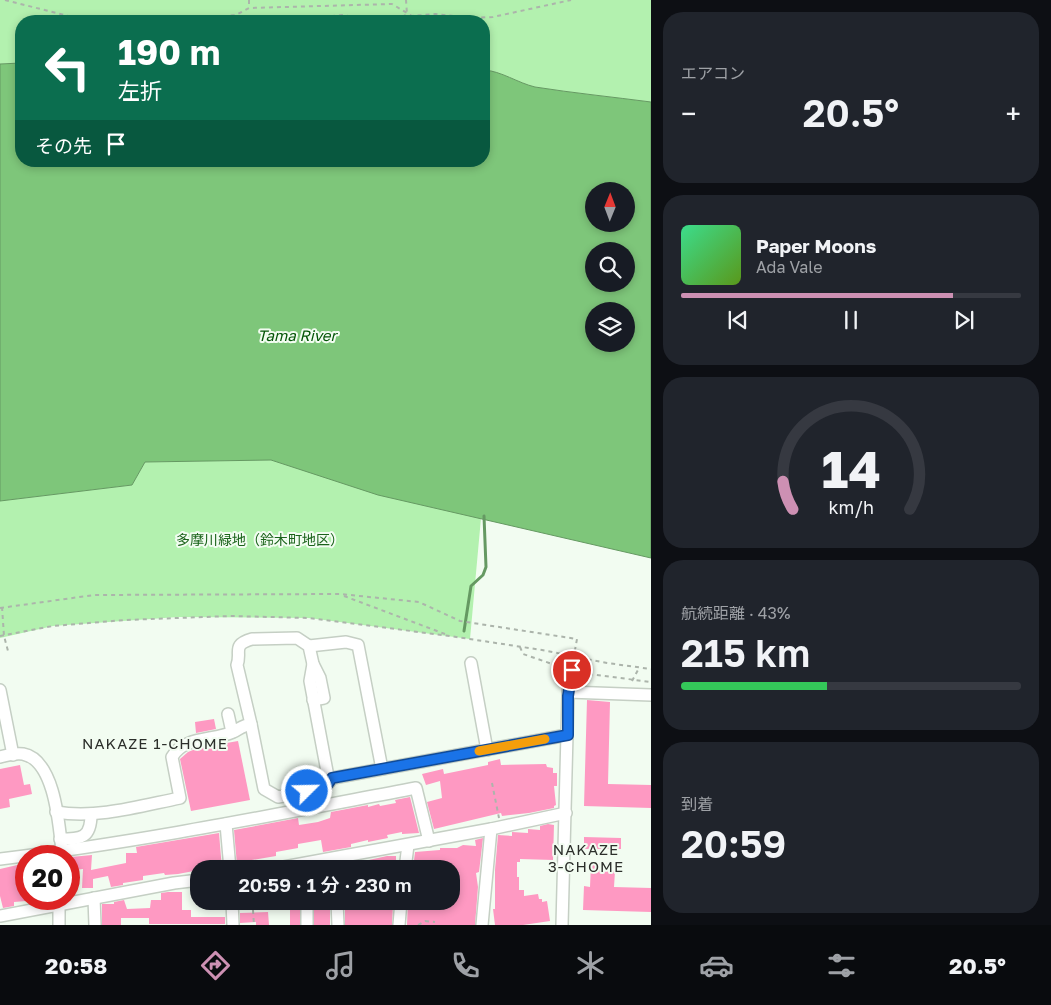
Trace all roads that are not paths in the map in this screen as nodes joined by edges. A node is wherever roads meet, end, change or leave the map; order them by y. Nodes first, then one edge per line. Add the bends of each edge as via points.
1 (309, 646) junction
2 (471, 663) dead end
3 (574, 672) road end
4 (0, 690) edge
5 (568, 692) junction
6 (651, 695) edge
7 (228, 714) dead end
8 (251, 724) junction
9 (232, 732) junction
10 (568, 735) junction
11 (488, 750) junction
12 (13, 755) junction
13 (0, 757) edge
14 (382, 769) junction
15 (328, 782) junction
16 (56, 812) junction
17 (566, 813) junction
18 (91, 814) junction
19 (226, 824) junction
20 (496, 828) junction
21 (429, 841) junction
22 (59, 845) edge
23 (66, 845) edge
24 (408, 845) junction
25 (80, 846) edge
26 (15, 856) edge
27 (0, 859) edge
28 (229, 860) edge
29 (351, 860) edge
30 (406, 860) edge
31 (190, 881) edge
32 (94, 898) junction
33 (80, 900) edge
34 (25, 910) edge
35 (59, 910) edge
36 (232, 910) edge
37 (307, 910) edge
38 (337, 910) edge
39 (400, 910) edge
40 (0, 916) edge
41 (59, 925) edge
42 (95, 925) edge
43 (233, 925) edge
44 (307, 925) edge
45 (338, 925) edge
46 (399, 925) edge
47 (482, 925) edge
48 (562, 925) edge

1 - 8 street via 297,638 290,638 252,639 239,647 237,665
1 - 14 street via 346,642 358,645
1 - 15 street via 324,698 313,700
2 - 11 street
3 - 5 street
4 - 12 street
5 - 6 street
5 - 10 street
7 - 9 street
8 - 9 street
8 - 15 street via 264,788 278,797 325,788
9 - 18 street via 188,743 175,751 172,757 180,798
10 - 11 street
10 - 17 street
11 - 14 street
12 - 13 street
12 - 16 street via 25,754 44,768
14 - 15 street via 332,778
16 - 18 street
16 - 22 street
17 - 20 street
17 - 48 street
18 - 23 street via 89,832
19 - 21 street via 416,788
19 - 25 street
19 - 28 street
20 - 21 street
20 - 47 street
21 - 24 street
24 - 29 street
24 - 30 street
26 - 27 street
31 - 32 street
32 - 33 street
32 - 42 street
34 - 40 street
35 - 41 street
36 - 43 street
37 - 44 street
38 - 45 street
39 - 46 street

